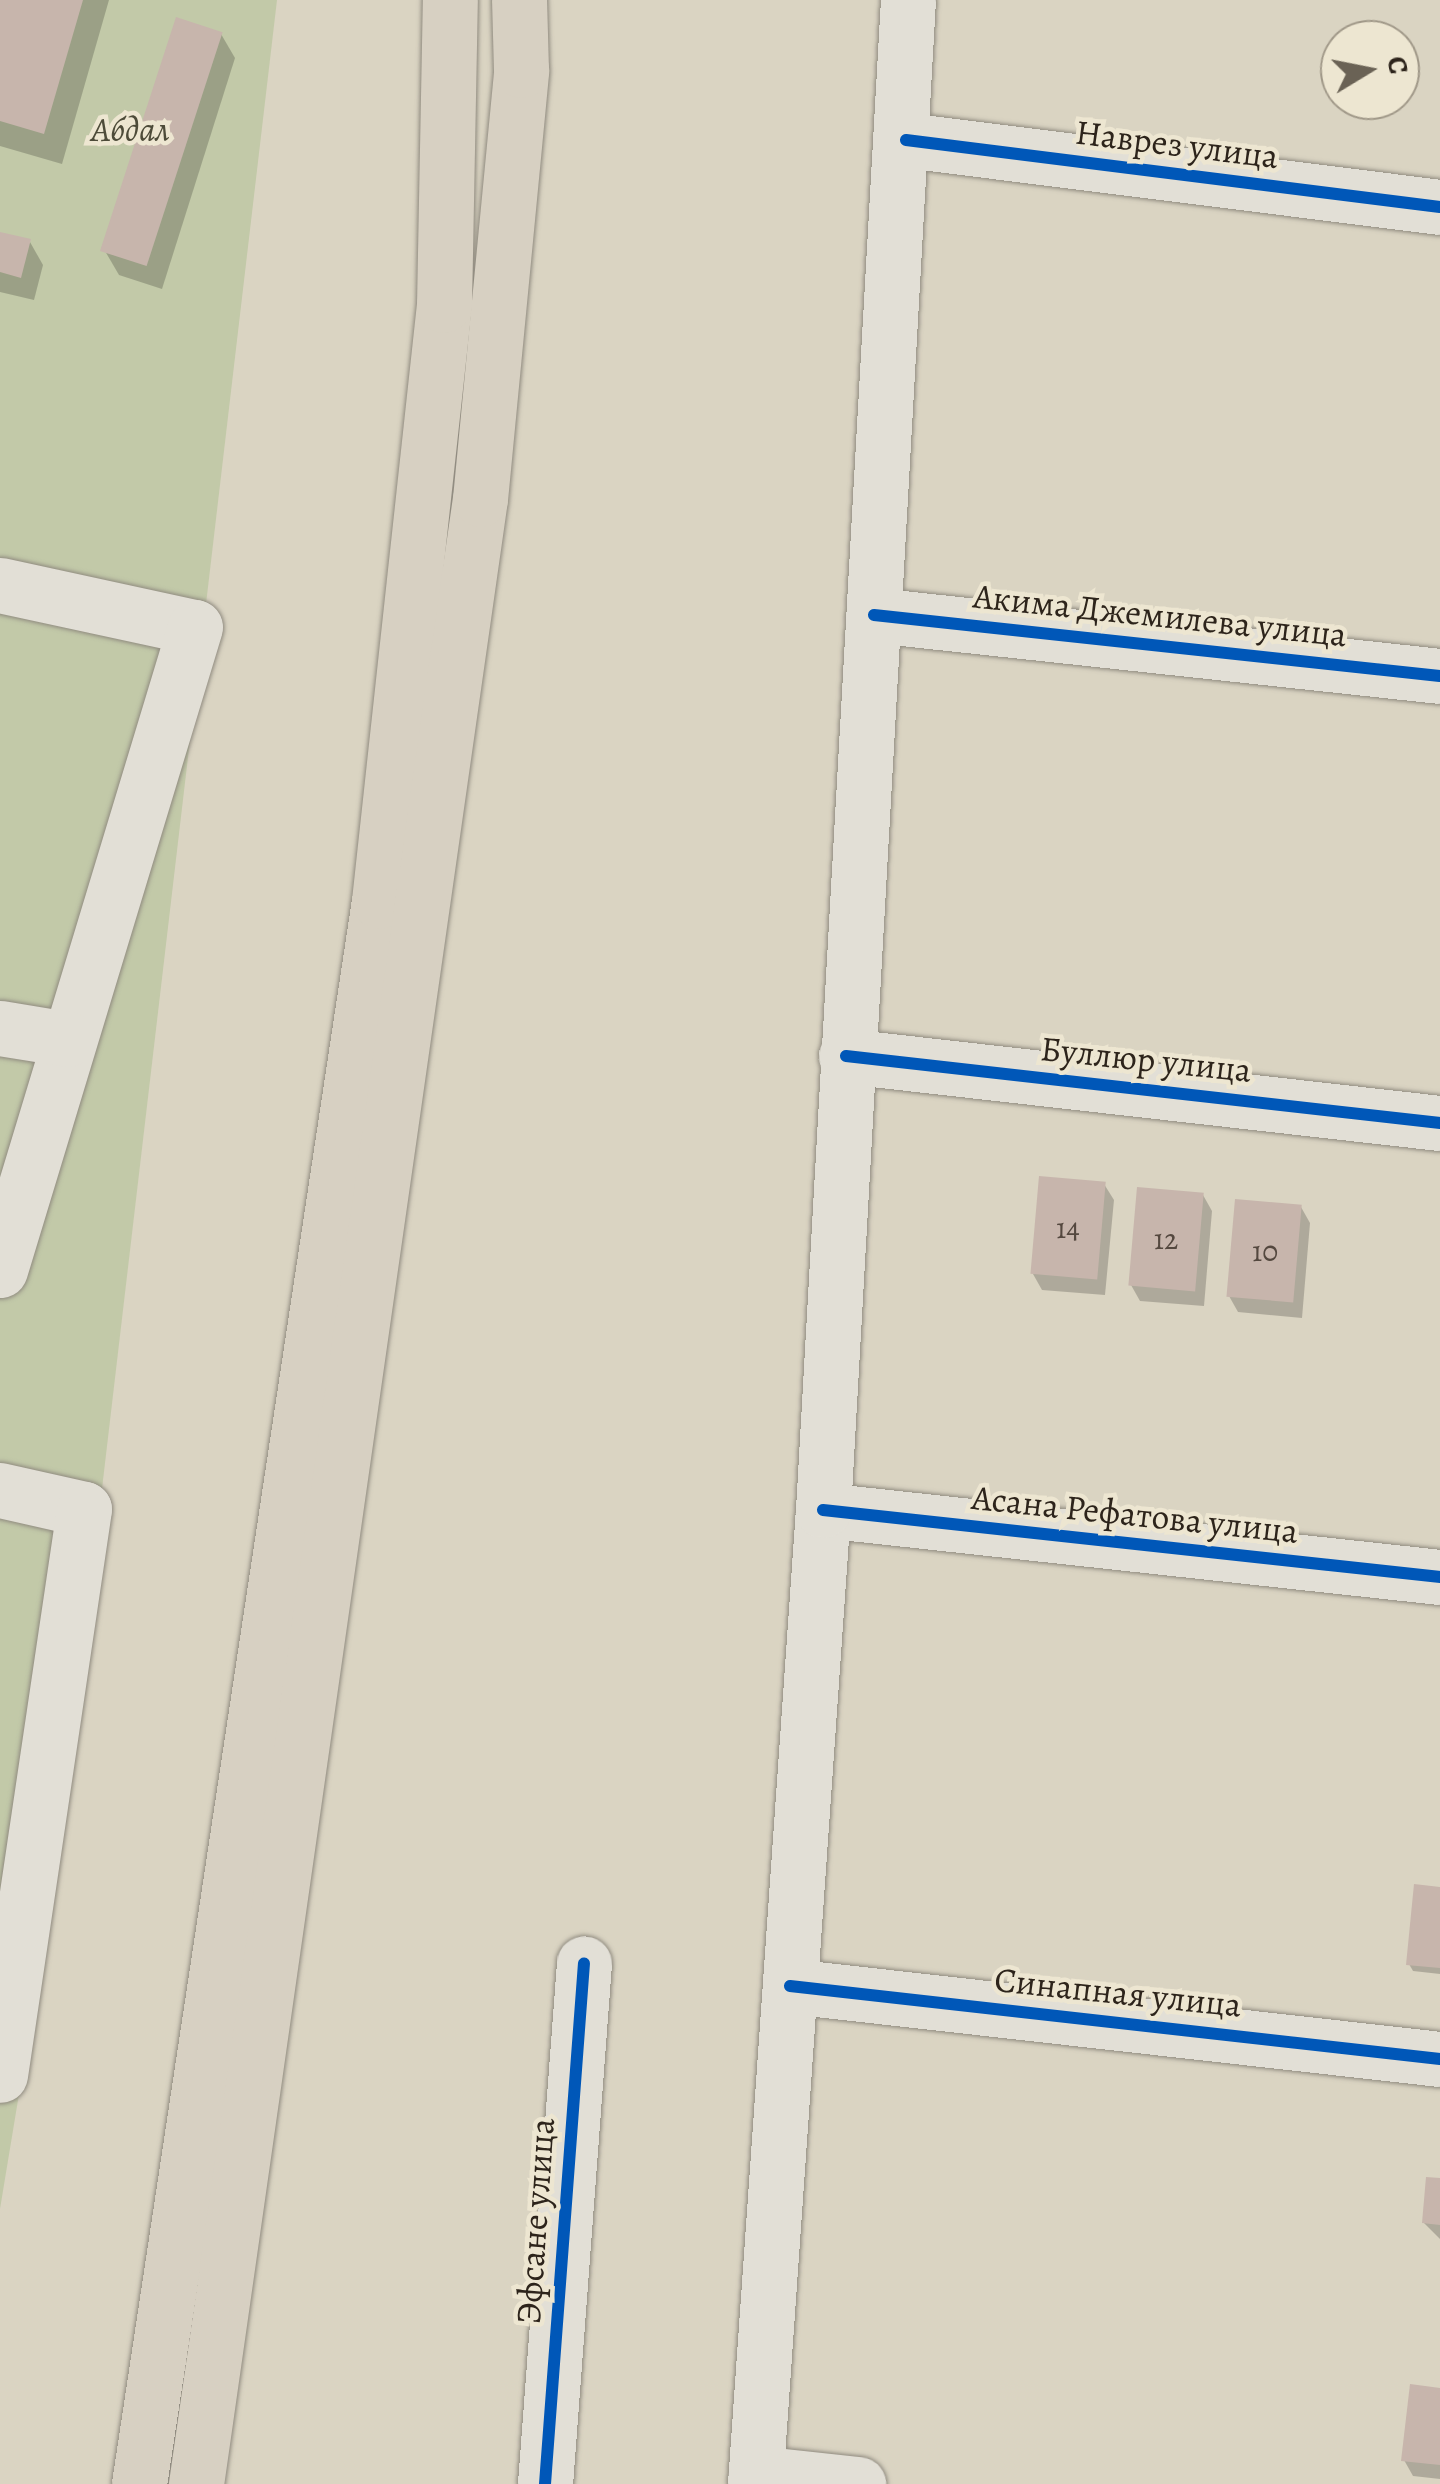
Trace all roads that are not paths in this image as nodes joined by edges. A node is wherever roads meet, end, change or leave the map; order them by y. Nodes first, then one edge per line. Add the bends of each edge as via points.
1 (450, 0) edge
2 (519, 0) edge
3 (908, 0) edge
4 (906, 140) junction
5 (1440, 207) edge
6 (0, 584) edge
7 (874, 615) junction
8 (1440, 676) edge
9 (0, 1028) edge
10 (68, 1040) junction
11 (846, 1056) junction
12 (1440, 1122) edge
13 (0, 1270) edge
14 (0, 1490) edge
15 (823, 1510) junction
16 (1440, 1577) edge
17 (584, 1963) dead end
18 (790, 1986) junction
19 (1440, 2058) edge
20 (0, 2075) edge
21 (755, 2479) edge
22 (139, 2484) edge
23 (196, 2484) edge
24 (545, 2484) edge
25 (858, 2484) edge

1 - 22 main road via 444,305 379,901
2 - 23 main road via 521,70 480,499
3 - 4 street
4 - 5 street, Наврез улица
4 - 7 street
6 - 10 street via 195,627
7 - 8 street, Акима Джемилева улица
7 - 11 street
9 - 10 street
10 - 13 street
11 - 12 street, Буллюр улица
11 - 15 street
14 - 20 street via 84,1509
15 - 16 street, Асана Рефатова улица
15 - 18 street
17 - 24 street, Эфсане улица
18 - 19 street, Синапная улица
18 - 21 street
21 - 25 street

